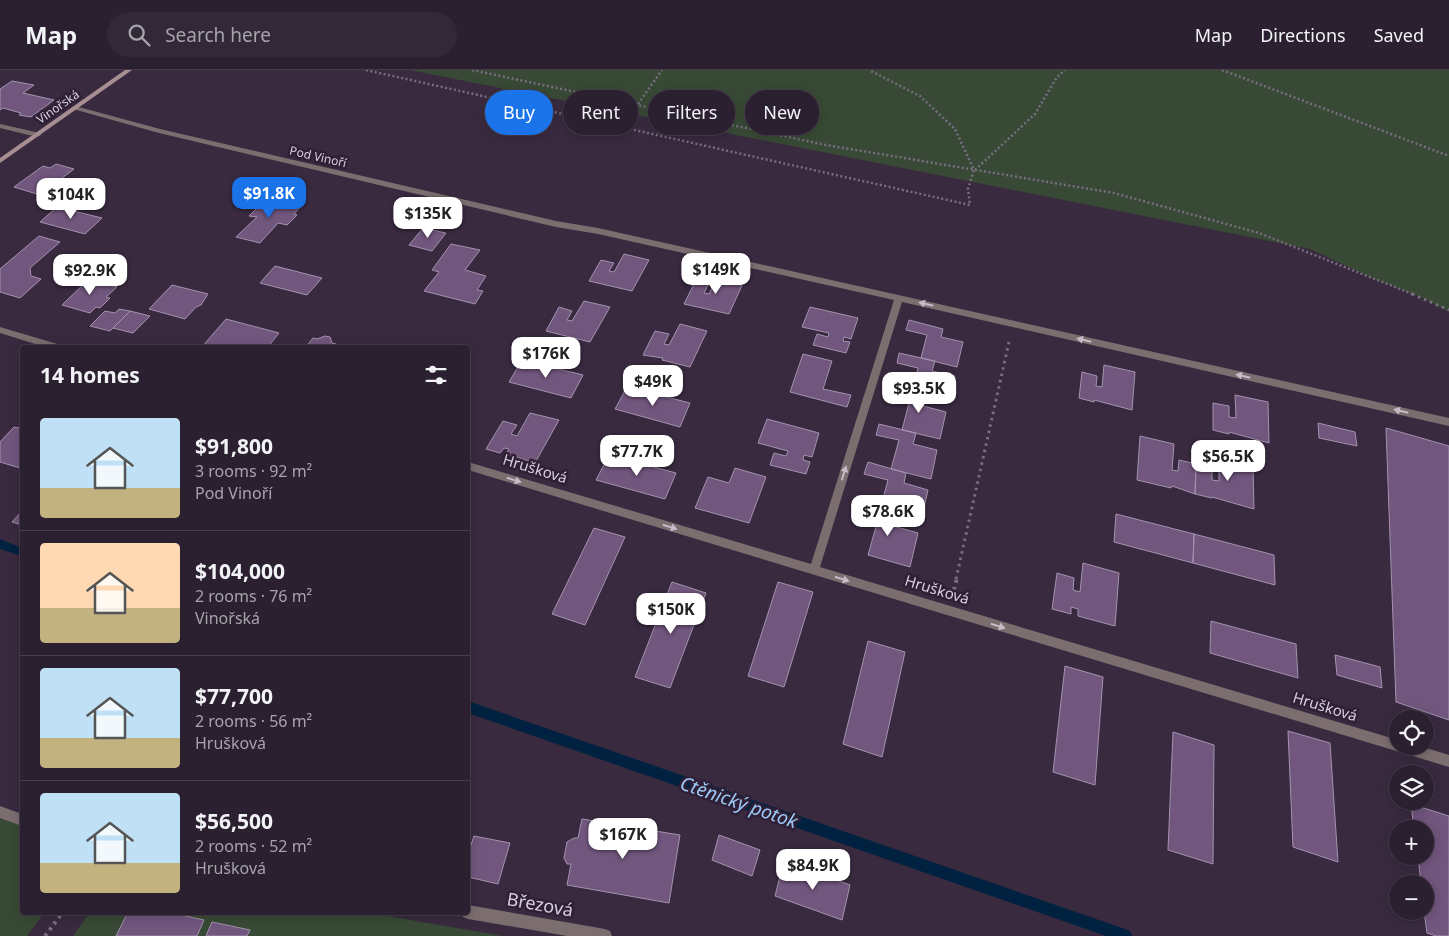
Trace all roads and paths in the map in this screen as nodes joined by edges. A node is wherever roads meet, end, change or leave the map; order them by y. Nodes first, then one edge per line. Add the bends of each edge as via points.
1 (129, 70) edge
2 (366, 70) edge
3 (472, 70) edge
4 (662, 70) edge
5 (870, 70) edge
6 (1065, 70) edge
7 (1222, 70) edge
8 (570, 90) edge
9 (638, 104) joint
10 (75, 108) junction
11 (0, 126) edge
12 (37, 135) junction
13 (1449, 156) edge
14 (0, 162) edge
15 (974, 170) junction
16 (899, 298) junction
17 (1449, 310) edge
18 (1013, 324) junction
19 (0, 330) edge
20 (51, 345) edge
21 (1449, 422) edge
22 (470, 467) edge
23 (814, 570) junction
24 (950, 611) junction
25 (1389, 743) edge
26 (1429, 755) edge
27 (1449, 761) edge
28 (0, 812) edge
29 (20, 819) edge
30 (470, 912) edge
31 (61, 915) edge
32 (45, 936) edge
33 (605, 936) edge

1 - 10 street, Vinořská
2 - 15 path via 970,204 968,189
3 - 8 path
4 - 9 path
5 - 15 path via 920,96 955,129
6 - 15 path via 1057,77 1035,114
7 - 13 path
9 - 15 path via 826,145
10 - 12 street, Vinořská
10 - 16 street, Pod Vinoří via 159,131 556,224
11 - 12 street
12 - 14 street, Vinořská
15 - 17 path via 1114,193 1259,233
18 -> 16 street, Pod Vinoří
23 -> 16 street
21 -> 18 street, Pod Vinoří
18 - 24 path
19 - 20 street
22 -> 23 street, Hrušková
23 -> 24 street, Hrušková
24 -> 25 street, Hrušková
26 - 27 street, Hrušková
28 - 29 street
30 - 33 street, Březová
31 - 32 path

